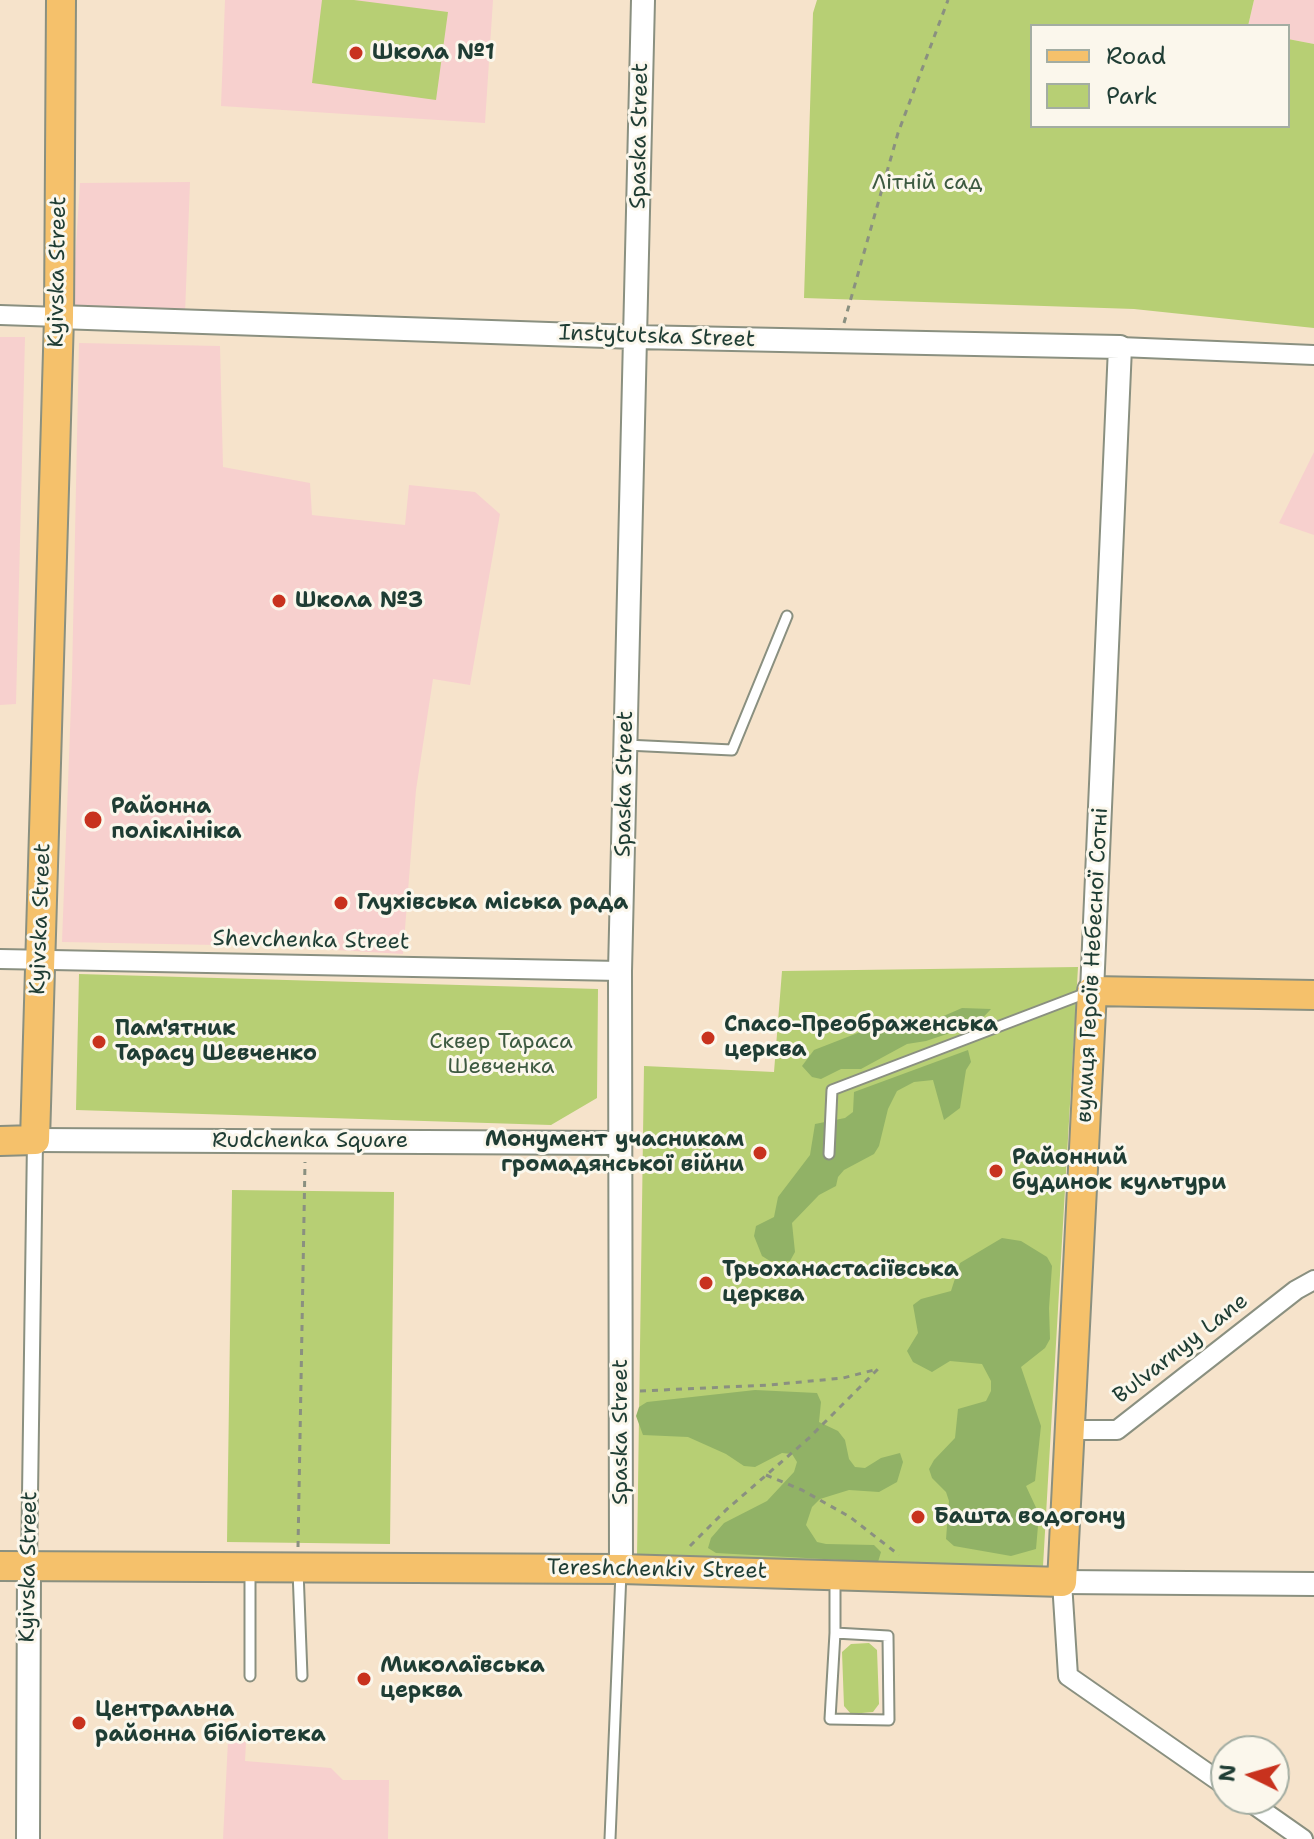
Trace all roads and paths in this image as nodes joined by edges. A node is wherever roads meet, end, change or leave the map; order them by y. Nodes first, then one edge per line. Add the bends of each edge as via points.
1 (61, 0) edge
2 (643, 0) edge
3 (948, 0) edge
4 (0, 315) edge
5 (59, 317) junction
6 (635, 337) junction
7 (839, 341) junction
8 (1120, 347) junction
9 (1314, 355) edge
10 (787, 616) dead end
11 (626, 745) junction
12 (0, 959) edge
13 (40, 960) junction
14 (620, 971) junction
15 (1092, 991) junction
16 (1314, 995) edge
17 (35, 1140) junction
18 (0, 1141) edge
19 (305, 1141) junction
20 (619, 1143) junction
21 (829, 1154) dead end
22 (1314, 1280) edge
23 (620, 1392) junction
24 (1070, 1430) junction
25 (766, 1475) junction
26 (0, 1566) edge
27 (29, 1566) junction
28 (298, 1566) junction
29 (250, 1567) junction
30 (621, 1569) junction
31 (672, 1570) junction
32 (835, 1574) junction
33 (916, 1577) junction
34 (1062, 1582) junction
35 (1314, 1584) edge
36 (835, 1633) junction
37 (250, 1676) dead end
38 (302, 1676) dead end
39 (1210, 1775) edge
40 (1269, 1815) edge
41 (28, 1839) edge
42 (610, 1839) edge
43 (1303, 1839) edge

1 - 5 main road, Kyivska Street
2 - 6 street, Spaska Street
3 - 7 path via 898,133
4 - 5 street, Instytutska Street
5 - 6 street, Instytutska Street
5 - 13 main road, Kyivska Street
6 - 7 street, Instytutska Street
6 - 11 street, Spaska Street
7 - 8 street, Instytutska Street
8 - 9 street, Instytutska Street
8 - 15 street, вулиця Героїв Небесної Сотні
10 - 11 lane via 732,750
11 - 14 street, Spaska Street
12 - 13 street, Shevchenka Street
13 - 14 street, Shevchenka Street
13 - 17 main road, Kyivska Street
14 - 20 street, Spaska Street
15 - 16 main road
15 - 21 lane via 832,1090
15 - 24 main road, вулиця Героїв Небесної Сотні
17 - 18 main road, Rudchenka Square
17 - 19 street, Rudchenka Square
17 - 27 street, Kyivska Street
19 - 20 street, Rudchenka Square
19 - 28 path
20 - 23 street, Spaska Street
22 - 24 street, Bulvarnyy Lane via 1117,1430
23 - 25 path via 769,1385 878,1369
23 - 30 street, Spaska Street
24 - 34 main road, вулиця Героїв Небесної Сотні
25 - 31 path via 692,1542
25 - 33 path via 850,1517 907,1561
26 - 27 main road, Tereshchenkiv Street
27 - 29 main road, Tereshchenkiv Street
27 - 41 street, Kyivska Street
28 - 29 main road, Tereshchenkiv Street
28 - 30 main road, Tereshchenkiv Street
28 - 38 lane
29 - 37 lane
30 - 31 main road, Tereshchenkiv Street
30 - 42 lane
31 - 32 main road, Tereshchenkiv Street
32 - 33 main road, Tereshchenkiv Street
32 - 36 lane
33 - 34 main road, Tereshchenkiv Street
34 - 35 street, Tereshchenkiv Street
34 - 39 street via 1068,1676
36 - 36 lane via 830,1719 889,1720 888,1636
40 - 43 street

